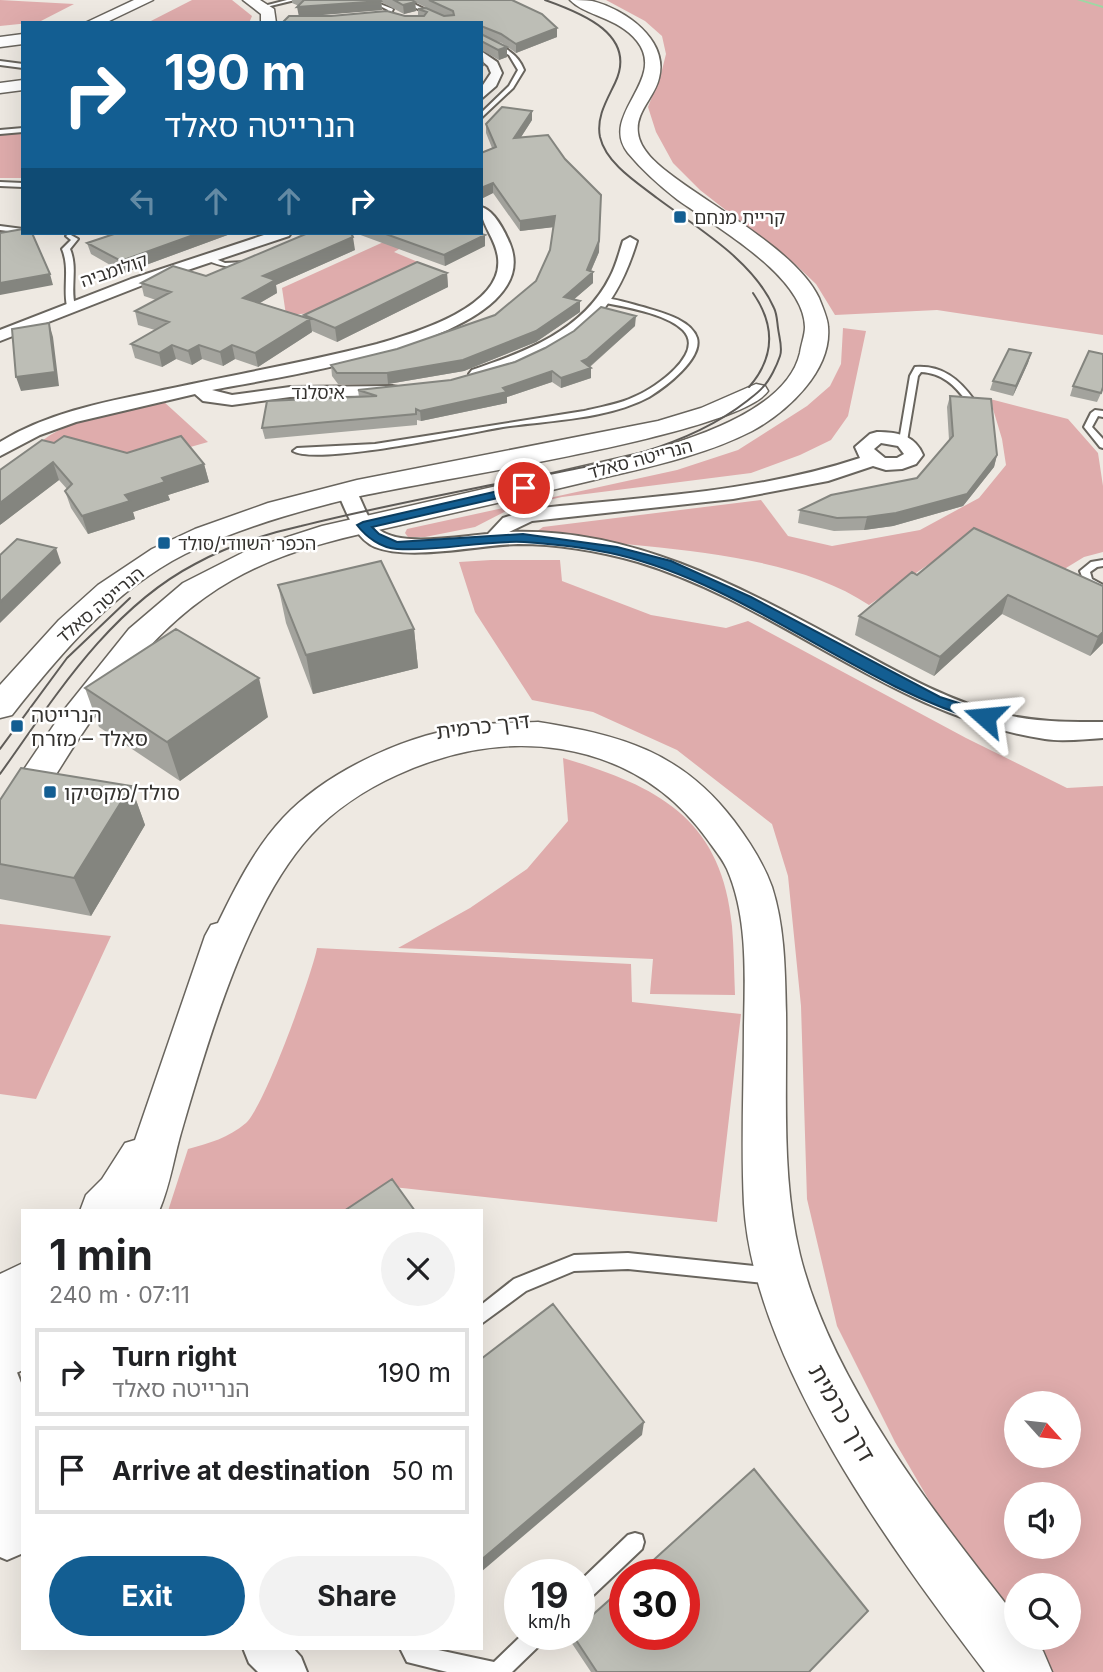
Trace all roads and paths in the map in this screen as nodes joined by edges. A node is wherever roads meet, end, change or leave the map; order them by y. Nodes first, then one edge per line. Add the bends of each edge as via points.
1 (146, 0) edge
2 (164, 0) edge
3 (293, 0) edge
4 (402, 0) edge
5 (564, 0) edge
6 (577, 0) edge
7 (256, 4) edge
8 (383, 12) edge
9 (428, 12) junction
10 (410, 16) joint
11 (97, 21) edge
12 (120, 21) edge
13 (268, 21) edge
14 (446, 21) edge
15 (21, 38) edge
16 (483, 39) edge
17 (0, 42) edge
18 (21, 47) edge
19 (0, 51) edge
20 (483, 56) edge
21 (0, 63) edge
22 (21, 66) edge
23 (21, 85) edge
24 (0, 88) edge
25 (483, 93) edge
26 (483, 114) edge
27 (21, 130) edge
28 (0, 132) edge
29 (0, 184) edge
30 (21, 185) edge
31 (483, 214) edge
32 (0, 228) edge
33 (21, 231) edge
34 (278, 235) edge
35 (69, 236) dead end
36 (631, 241) dead end
37 (209, 258) junction
38 (258, 260) edge
39 (604, 300) junction
40 (71, 306) junction
41 (0, 336) edge
42 (786, 359) dead end
43 (461, 378) edge
44 (771, 379) dead end
45 (199, 388) junction
46 (416, 388) edge
47 (970, 400) edge
48 (1103, 414) edge
49 (903, 441) joint
50 (1103, 445) edge
51 (0, 450) edge
52 (297, 451) dead end
53 (347, 491) junction
54 (363, 525) junction
55 (496, 538) junction
56 (1103, 563) edge
57 (1103, 590) edge
58 (0, 707) edge
59 (1103, 730) edge
60 (0, 833) edge
61 (159, 1130) junction
62 (105, 1209) edge
63 (137, 1209) edge
64 (780, 1277) junction
65 (12, 1311) edge
66 (483, 1314) edge
67 (0, 1355) edge
68 (0, 1375) edge
69 (10, 1538) edge
70 (635, 1542) dead end
71 (595, 1580) edge
72 (266, 1650) edge
73 (411, 1650) edge
74 (520, 1650) edge
75 (285, 1672) edge
76 (496, 1672) edge
77 (1022, 1672) edge

1 - 11 main road
2 - 12 main road
3 - 7 lane
4 - 9 lane
5 - 42 main road via 606,18 635,43 638,77 613,120 616,145 645,178 777,282 797,317 795,340
6 - 54 main road, הנרייטה סאלד via 620,19 650,51 652,75 629,119 628,135 636,150 652,168 800,285 817,318 812,357 803,375 770,408 712,439 658,457
7 - 13 main road via 270,15
8 - 10 street
9 - 10 lane
9 - 14 lane
15 - 17 main road
16 - 26 lane via 510,54 522,70 512,87
18 - 19 main road
20 - 25 street via 498,71
21 - 22 lane
23 - 24 main road
27 - 28 lane
29 - 30 lane
31 - 45 street, איסלנד via 505,246 507,266 498,288 477,308 429,333 387,346
32 - 33 lane
34 - 37 street, קולומביה
35 - 40 lane via 75,239 66,249 72,274 66,292
36 - 39 street via 618,278
37 - 38 lane via 233,267
37 - 40 street, קולומביה
39 - 43 street via 563,338 536,353
39 - 52 lane via 685,327 695,337 693,356 654,391 610,408 404,444
40 - 41 street, קולומביה
44 - 53 main road, הנרייטה סאלד via 731,405 669,425
45 - 46 street, איסלנד via 209,397 232,400 266,393
45 - 51 street, איסלנד via 80,414 20,437
47 - 49 lane via 951,377 918,369
48 - 50 lane via 1095,413 1088,427
49 - 55 street via 871,440 864,447 873,460 828,475 733,493 531,516 507,523
53 - 54 street
53 - 58 main road, הנרייטה סאלד via 221,529 151,561 75,622
54 - 55 street via 374,537 396,545
54 - 60 main road, הנרייטה סאלד via 231,567 166,611 137,638 94,695
55 - 59 street via 567,542 667,564 746,599 935,700 1047,732
56 - 57 lane via 1086,571 1088,580
61 - 62 main road, דרך כרמית
61 - 63 main road, דרך כרמית
61 - 64 main road, דרך כרמית via 220,958 261,877 287,838 319,806 369,771 417,749 481,735 531,732 586,740 646,764 683,789 709,813 739,855 754,895 764,953 768,1217
64 - 66 lane via 628,1261 574,1263 520,1285
64 - 77 main road, דרך כרמית via 807,1353 846,1424 962,1596
65 - 67 main road
68 - 69 street via 15,1448
70 - 71 lane
72 - 75 street
73 - 76 lane via 414,1655
74 - 76 lane

